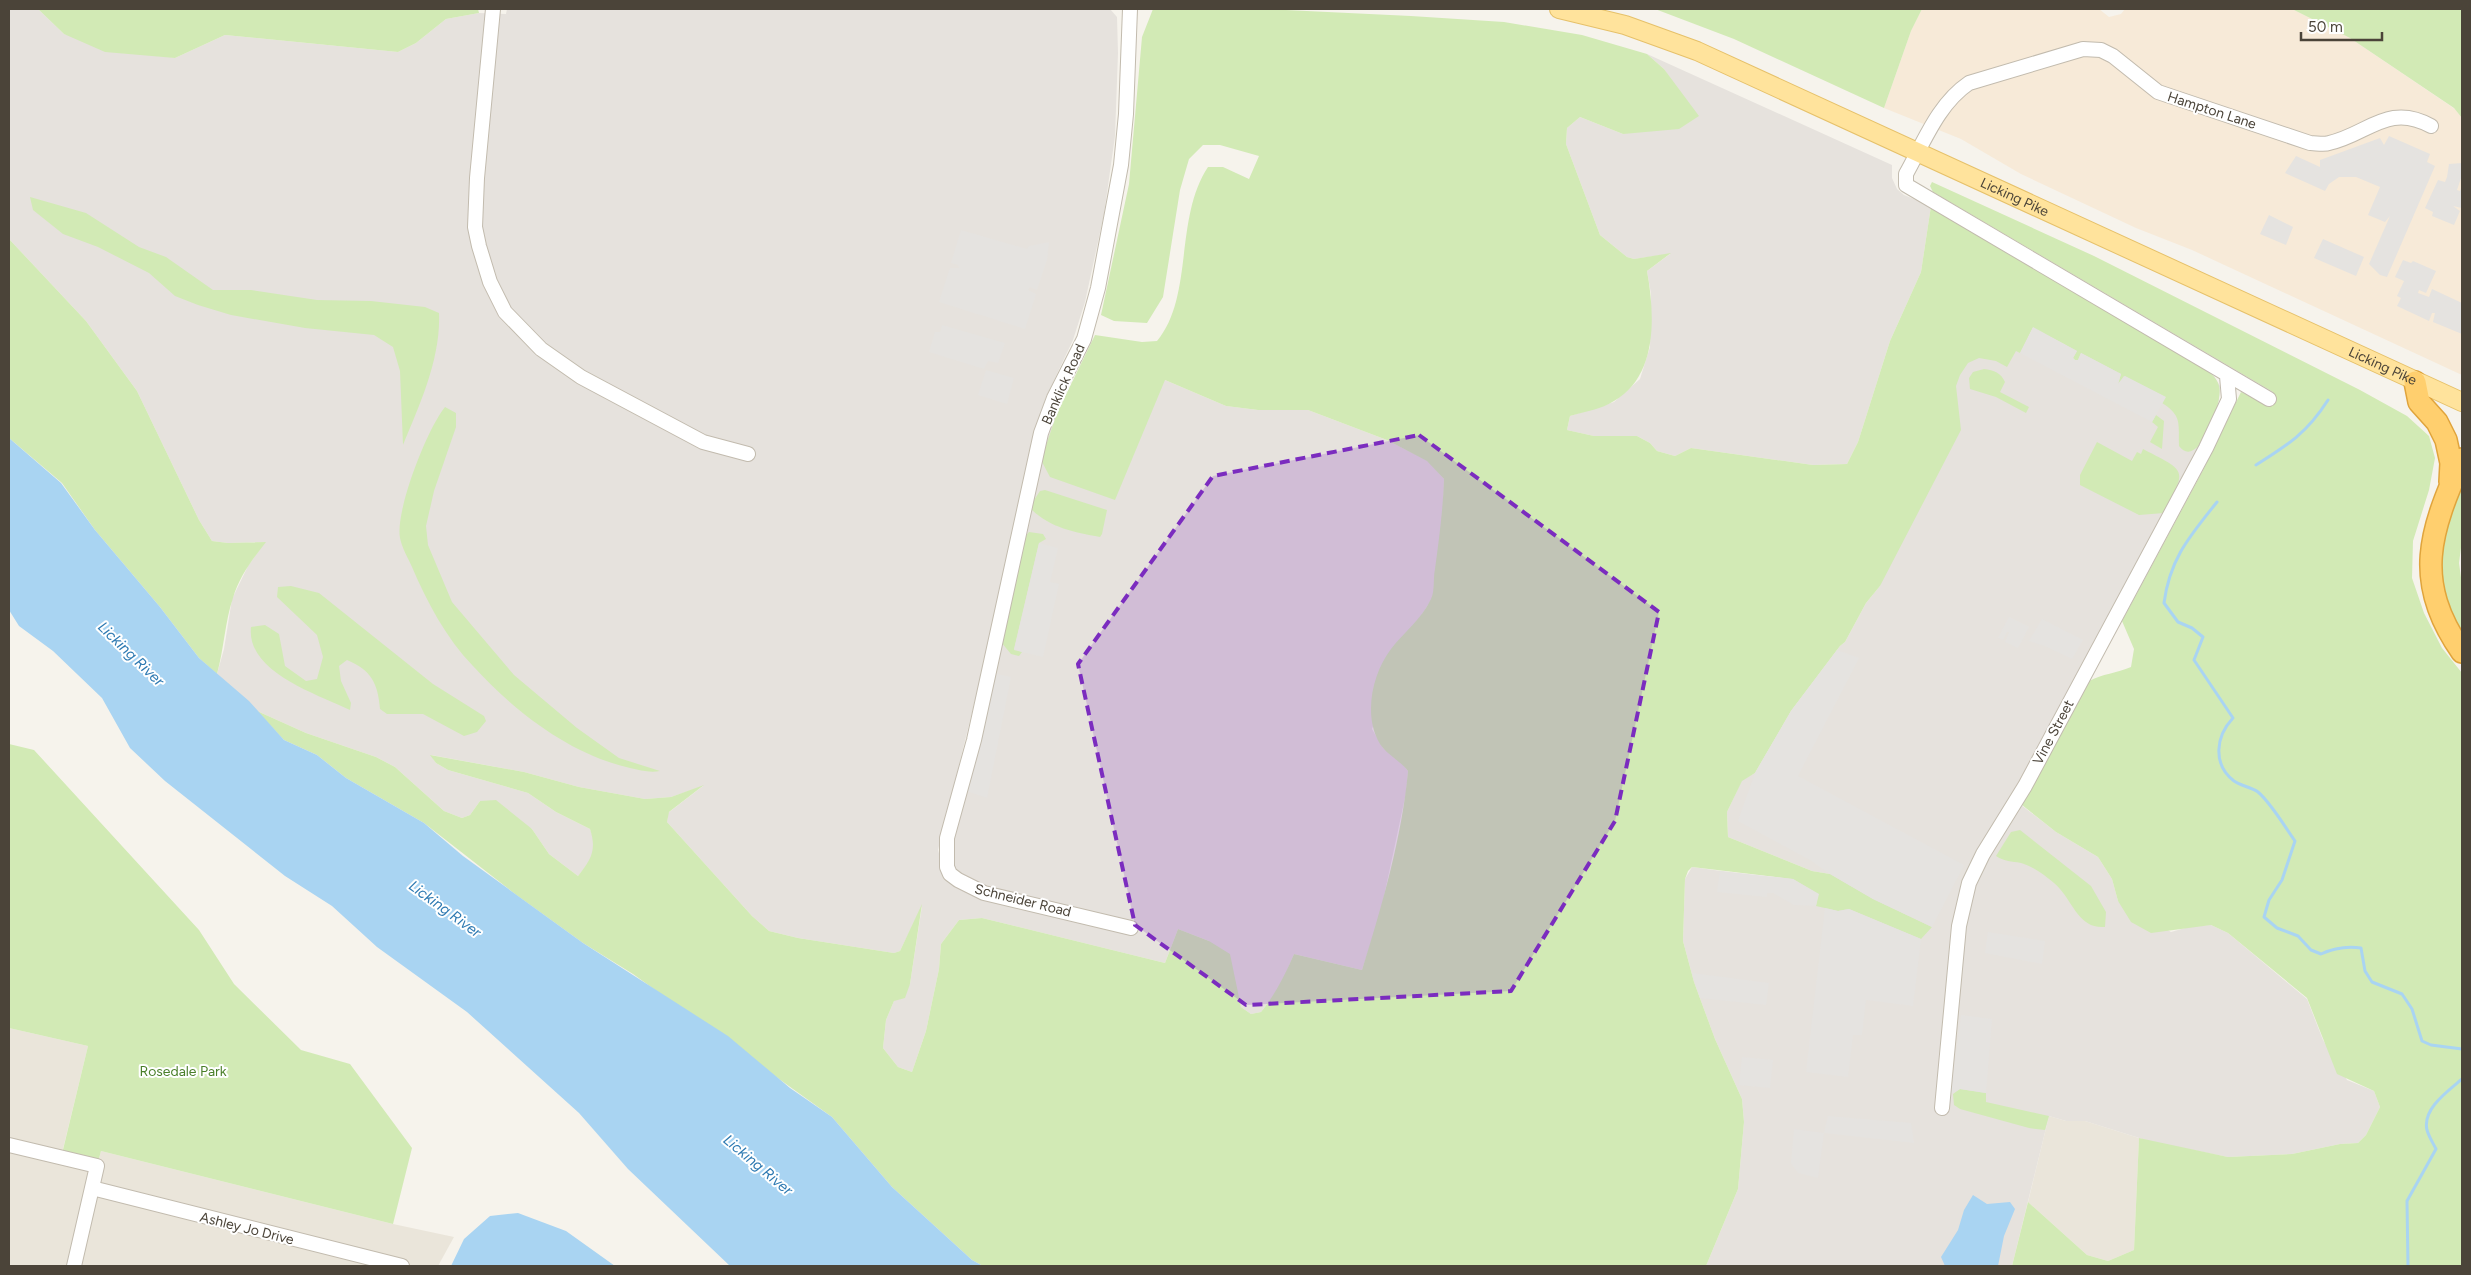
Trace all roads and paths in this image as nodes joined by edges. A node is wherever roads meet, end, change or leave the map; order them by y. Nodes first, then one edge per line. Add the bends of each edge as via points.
1 (493, 9) edge
2 (1130, 9) edge
3 (1559, 9) edge
4 (2431, 126) dead end
5 (1919, 152) junction
6 (2227, 376) junction
7 (2415, 382) junction
8 (2269, 399) dead end
9 (2462, 402) edge
10 (748, 454) dead end
11 (2462, 459) edge
12 (2449, 489) junction
13 (2462, 652) edge
14 (954, 813) joint
15 (1131, 928) dead end
16 (1942, 1108) dead end
17 (9, 1145) edge
18 (92, 1188) junction
19 (382, 1264) edge
20 (74, 1266) edge
21 (402, 1266) edge

1 - 10 street via 475,227 490,282 505,312 541,349 581,377 703,442
2 - 14 street, Banklick Road via 1124,142 1098,288 1084,339 1054,398 1041,433 974,740
3 - 5 main road, Licking Pike via 1625,25 1697,51
4 - 5 street, Hampton Lane via 2419,119 2402,117 2382,120 2329,144 2310,143 2158,92 2113,56 2101,50 2083,49 1969,83 1955,92 1944,106
5 - 6 street, Hampton Lane via 1905,178 1910,189 2192,352
5 - 7 main road, Licking Pike
6 - 8 street
6 - 16 street, Vine Street via 2229,399 2206,448 2025,786 1969,883 1960,926
7 - 9 main road, Licking Pike
7 - 12 highway via 2420,402 2437,422 2446,440 2451,463
11 - 12 highway
12 - 13 highway via 2431,548 2433,591 2451,635
14 - 15 street, Schneider Road via 947,838 946,867 958,880 984,892
17 - 18 street via 97,1166
18 - 19 street, Ashley Jo Drive
18 - 20 street
19 - 21 street, Ashley Jo Drive

